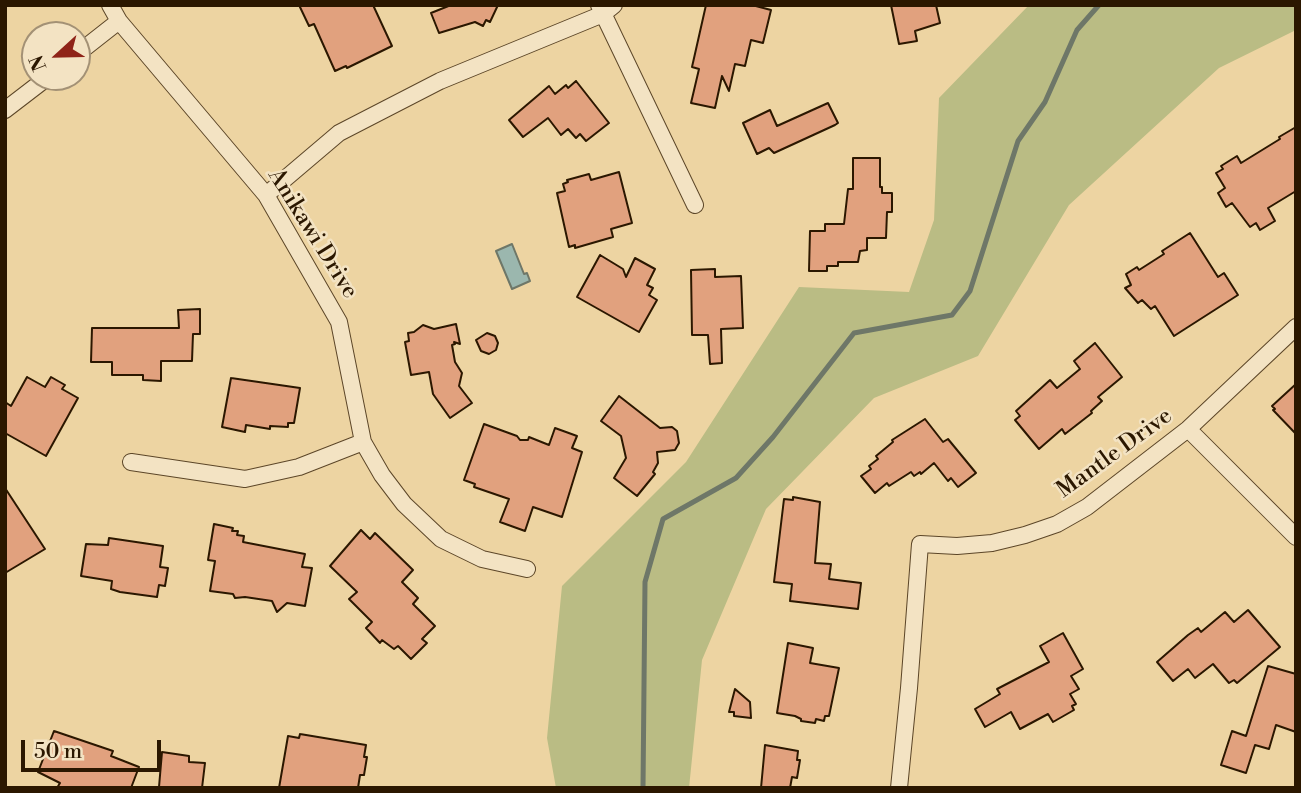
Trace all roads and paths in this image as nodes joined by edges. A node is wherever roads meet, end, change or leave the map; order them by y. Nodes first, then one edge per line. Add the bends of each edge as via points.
1 (110, 5) edge
2 (605, 8) edge
3 (120, 20) junction
4 (91, 43) edge
5 (30, 91) edge
6 (5, 110) edge
7 (266, 195) junction
8 (695, 205) dead end
9 (1296, 327) edge
10 (1188, 429) junction
11 (363, 442) junction
12 (131, 462) dead end
13 (1296, 537) edge
14 (527, 569) dead end
15 (899, 788) edge

1 - 3 street, Anikawi Drive
2 - 7 street via 440,81 340,133
2 - 8 street
3 - 4 street
3 - 7 street, Anikawi Drive
5 - 6 street
7 - 11 street, Anikawi Drive via 339,322
9 - 10 street, Mantle Drive
10 - 13 street
10 - 15 street, Mantle Drive via 1087,508 1057,524 992,543 920,544
11 - 12 street via 299,467 245,479
11 - 14 street, Anikawi Drive via 404,504 440,539 482,559

